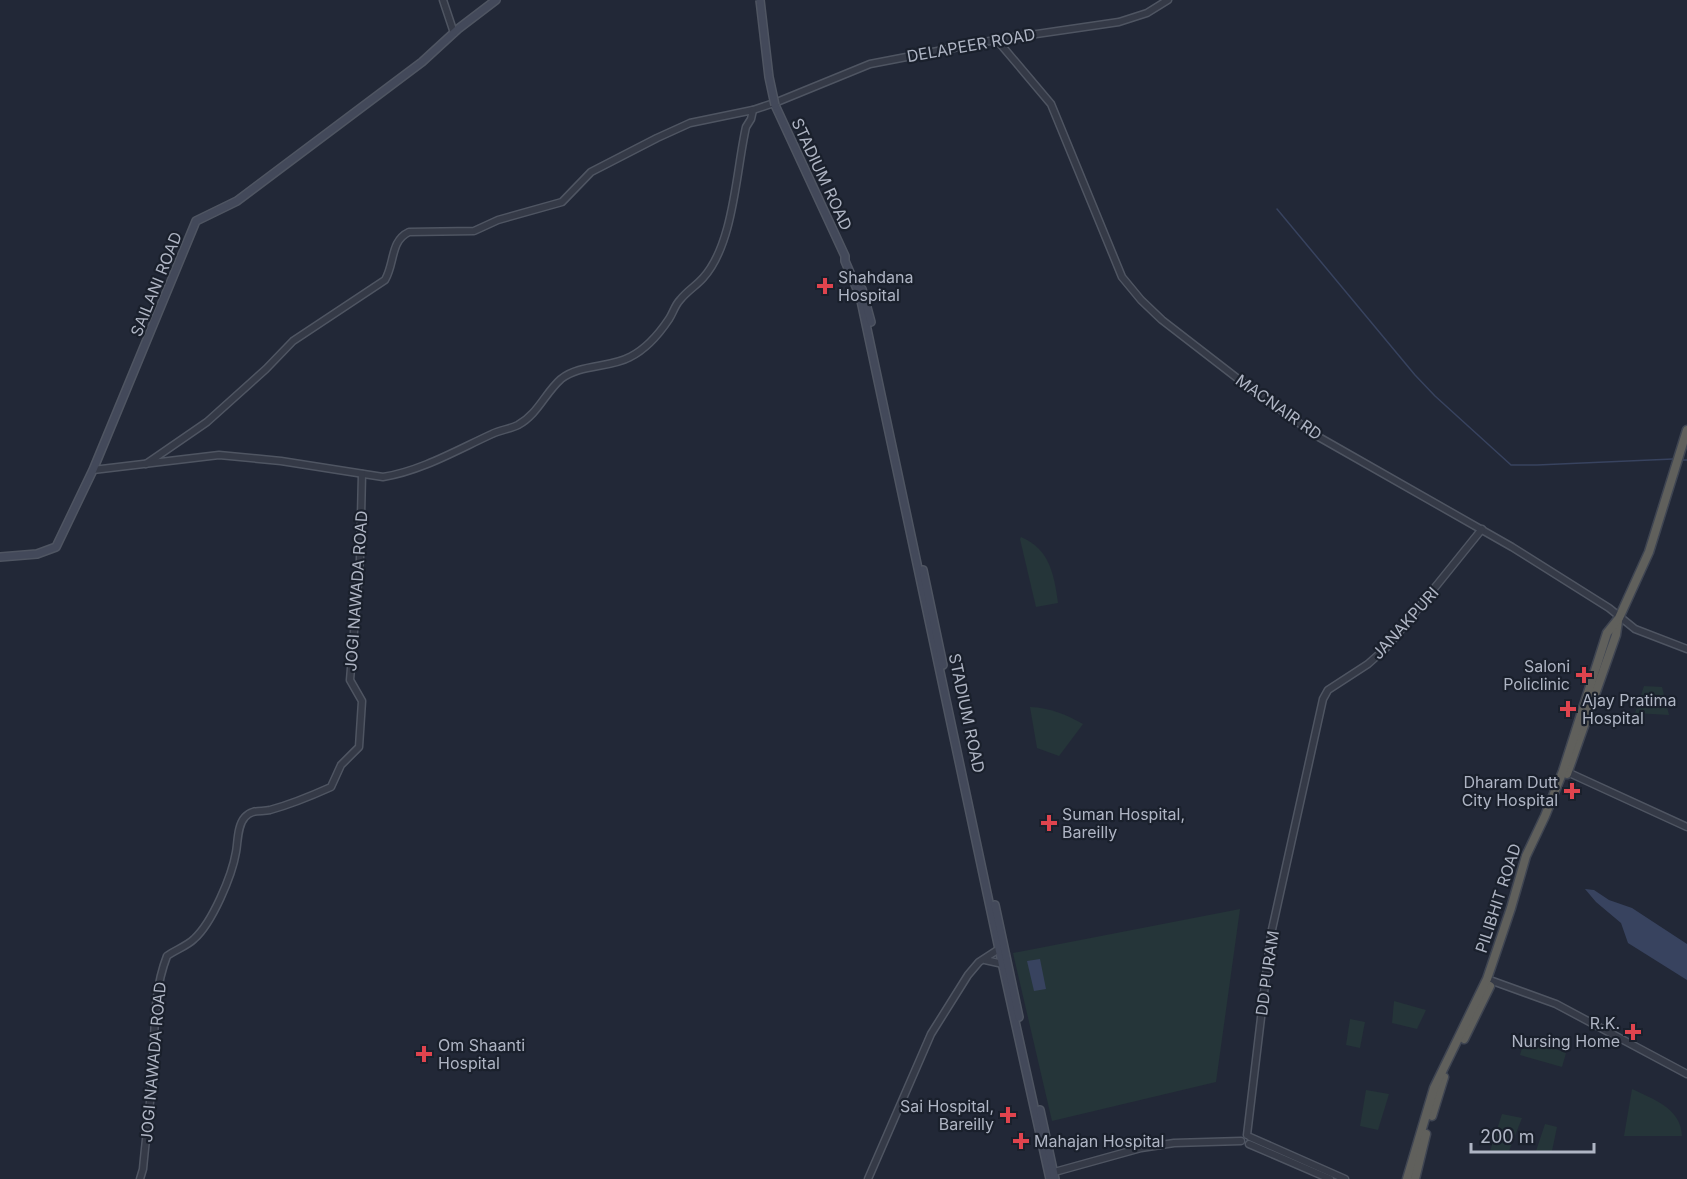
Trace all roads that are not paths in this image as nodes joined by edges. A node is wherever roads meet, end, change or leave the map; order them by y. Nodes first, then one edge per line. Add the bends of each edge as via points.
1 (443, 0) edge
2 (496, 0) edge
3 (760, 0) edge
4 (1168, 0) edge
5 (454, 33) junction
6 (997, 40) junction
7 (776, 103) junction
8 (753, 110) junction
9 (1687, 430) edge
10 (146, 464) junction
11 (93, 470) junction
12 (362, 474) junction
13 (1482, 529) junction
14 (0, 558) edge
15 (1619, 618) junction
16 (1687, 649) edge
17 (1565, 772) junction
18 (1299, 813) joint
19 (1687, 828) edge
20 (1001, 949) junction
21 (984, 960) junction
22 (1005, 964) junction
23 (1489, 980) junction
24 (1687, 1074) edge
25 (1249, 1139) junction
26 (1052, 1176) edge
27 (1411, 1178) edge
28 (140, 1179) edge
29 (868, 1179) edge
30 (1330, 1179) edge
31 (1345, 1179) edge
32 (1421, 1179) edge

1 - 5 street
2 - 5 main road, SAILANI ROAD
3 - 7 main road, STADIUM ROAD, bridge
4 - 6 street, DELAPEER ROAD via 1147,13 1119,22
5 - 11 main road, SAILANI ROAD via 422,62 237,201 196,221
6 - 7 street, DELAPEER ROAD via 870,64
6 - 13 street, MACNAIR RD via 1051,104 1122,277 1141,300 1246,385 1317,436
7 - 8 street, DELAPEER ROAD
7 - 20 main road, STADIUM ROAD via 845,256 863,309
8 - 10 street, DELAPEER ROAD via 690,123 657,138 591,172 562,202 474,231 410,232 402,236 395,244 385,280 292,341 207,422
8 - 12 street via 746,127 734,202 719,251 704,277 679,300 668,321 644,348 628,358 562,379 518,425 398,475
9 - 15 highway, PILIBHIT ROAD via 1649,552
10 - 11 street
10 - 12 street via 219,455
11 - 14 main road, SAILANI ROAD via 56,547 37,554
12 - 28 street, JOGI NAWADA ROAD via 350,680 362,701 359,747 341,765 331,787 289,805 254,811 244,818 219,902 194,940 167,956 154,1013 153,1067
13 - 15 street, MACNAIR RD
13 - 18 street, JANAKPURI via 1388,647 1328,690 1321,704
15 - 16 street, MACNAIR RD via 1635,629
15 - 17 highway, PILIBHIT ROAD via 1607,633
17 - 19 street
17 - 23 highway, PILIBHIT ROAD via 1526,856
18 - 25 street, DD PURAM via 1272,934
20 - 21 street
20 - 22 main road, STADIUM ROAD
21 - 22 street
21 - 29 street via 968,975 931,1034
22 - 26 main road, STADIUM ROAD
23 - 24 street via 1556,1004
23 - 27 highway, PILIBHIT ROAD via 1434,1088
25 - 26 street via 1244,1144 1174,1143 1141,1148
25 - 30 street
25 - 31 street
27 - 32 street

